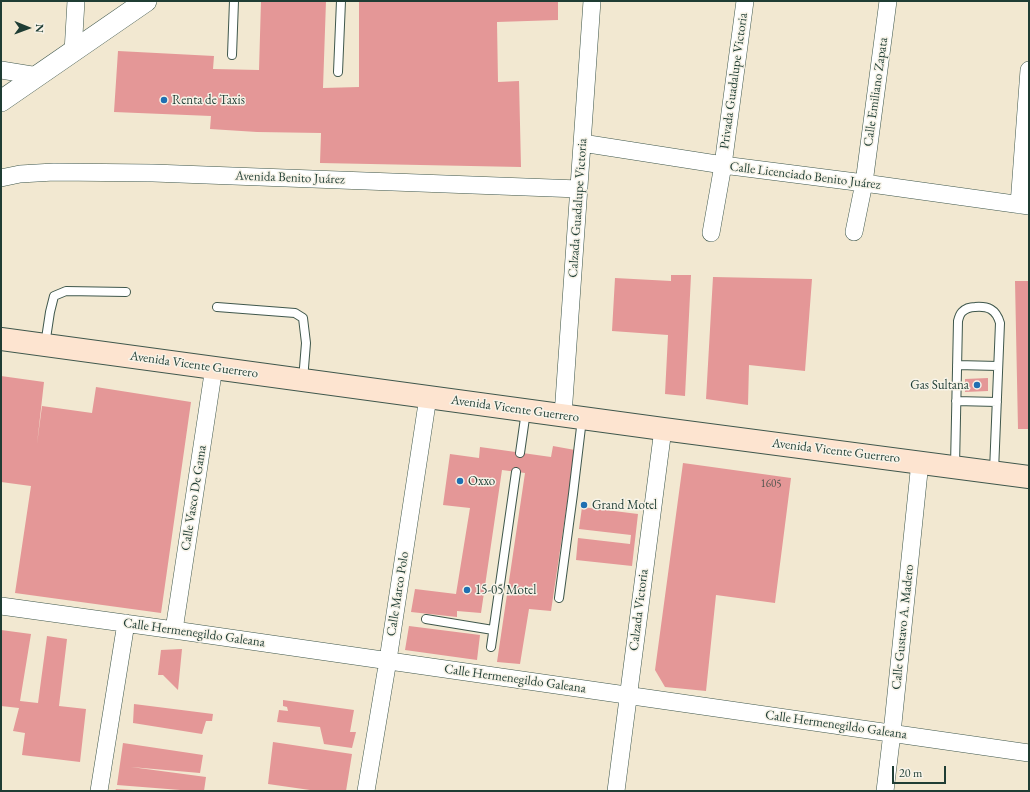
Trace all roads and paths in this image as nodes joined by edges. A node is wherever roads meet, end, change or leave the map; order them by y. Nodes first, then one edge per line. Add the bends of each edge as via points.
1 (76, 1) edge
2 (146, 1) edge
3 (234, 1) edge
4 (341, 1) edge
5 (592, 1) edge
6 (745, 1) edge
7 (888, 1) edge
8 (73, 52) junction
9 (232, 55) dead end
10 (1, 70) edge
11 (1029, 70) edge
12 (338, 72) dead end
13 (38, 76) junction
14 (1, 101) edge
15 (582, 143) junction
16 (723, 165) junction
17 (1, 178) edge
18 (864, 183) junction
19 (579, 189) junction
20 (1024, 206) edge
21 (854, 232) dead end
22 (711, 233) dead end
23 (126, 292) dead end
24 (217, 307) dead end
25 (1, 339) edge
26 (45, 345) junction
27 (957, 365) junction
28 (998, 366) junction
29 (214, 367) junction
30 (303, 380) junction
31 (428, 397) junction
32 (956, 401) junction
33 (997, 402) junction
34 (526, 410) junction
35 (573, 417) junction
36 (663, 429) junction
37 (520, 453) dead end
38 (920, 462) junction
39 (955, 467) junction
40 (516, 472) dead end
41 (994, 472) junction
42 (1029, 477) edge
43 (559, 598) dead end
44 (1, 606) edge
45 (426, 619) dead end
46 (126, 623) junction
47 (174, 630) junction
48 (493, 630) junction
49 (491, 647) dead end
50 (388, 660) junction
51 (628, 695) junction
52 (892, 733) junction
53 (1029, 753) edge
54 (99, 791) edge
55 (366, 791) edge
56 (616, 791) edge
57 (885, 791) edge

1 - 8 street
2 - 8 street
3 - 9 lane
4 - 12 lane
5 - 15 street, Calzada Guadalupe Victoria
6 - 16 street, Privada Guadalupe Victoria
7 - 18 street, Calle Emiliano Zapata
8 - 13 street
10 - 13 street
11 - 20 street
13 - 14 street
15 - 16 street, Calle Licenciado Benito Juárez
15 - 19 street, Calzada Guadalupe Victoria
16 - 18 street, Calle Licenciado Benito Juárez
16 - 22 street, Privada Guadalupe Victoria
17 - 19 street, Avenida Benito Juárez via 54,172 153,173
18 - 20 street, Calle Licenciado Benito Juárez
18 - 21 street, Calle Emiliano Zapata
19 - 35 street, Calzada Guadalupe Victoria
23 - 26 lane via 66,291 54,296
24 - 30 lane via 295,313 303,318 306,343
25 - 26 main road, Avenida Vicente Guerrero
26 - 29 main road, Avenida Vicente Guerrero
27 - 28 lane
27 - 28 lane via 960,315 966,309 983,307 995,312 1000,322
27 - 32 lane
28 - 33 lane
29 - 30 main road, Avenida Vicente Guerrero
29 - 47 street, Calle Vasco De Gama
30 - 31 main road, Avenida Vicente Guerrero
31 - 34 main road, Avenida Vicente Guerrero
31 - 50 street, Calle Marco Polo
32 - 33 lane
32 - 39 lane
33 - 41 lane
34 - 35 main road, Avenida Vicente Guerrero
34 - 37 lane
35 - 36 main road, Avenida Vicente Guerrero
35 - 43 lane via 573,494
36 - 38 main road, Avenida Vicente Guerrero
36 - 51 street, Calzada Victoria
38 - 39 main road, Avenida Vicente Guerrero
38 - 52 street, Calle Gustavo A. Madero
39 - 41 main road, Avenida Vicente Guerrero
40 - 48 lane
41 - 42 main road, Avenida Vicente Guerrero
44 - 46 street, Calle Hermenegildo Galeana
45 - 48 lane
46 - 47 street, Calle Hermenegildo Galeana
46 - 54 street
47 - 50 street, Calle Hermenegildo Galeana
48 - 49 lane
50 - 51 street, Calle Hermenegildo Galeana
50 - 55 street, Calle Marco Polo
51 - 52 street, Calle Hermenegildo Galeana
51 - 56 street, Calzada Victoria
52 - 53 street, Calle Hermenegildo Galeana
52 - 57 street, Calle Gustavo A. Madero

